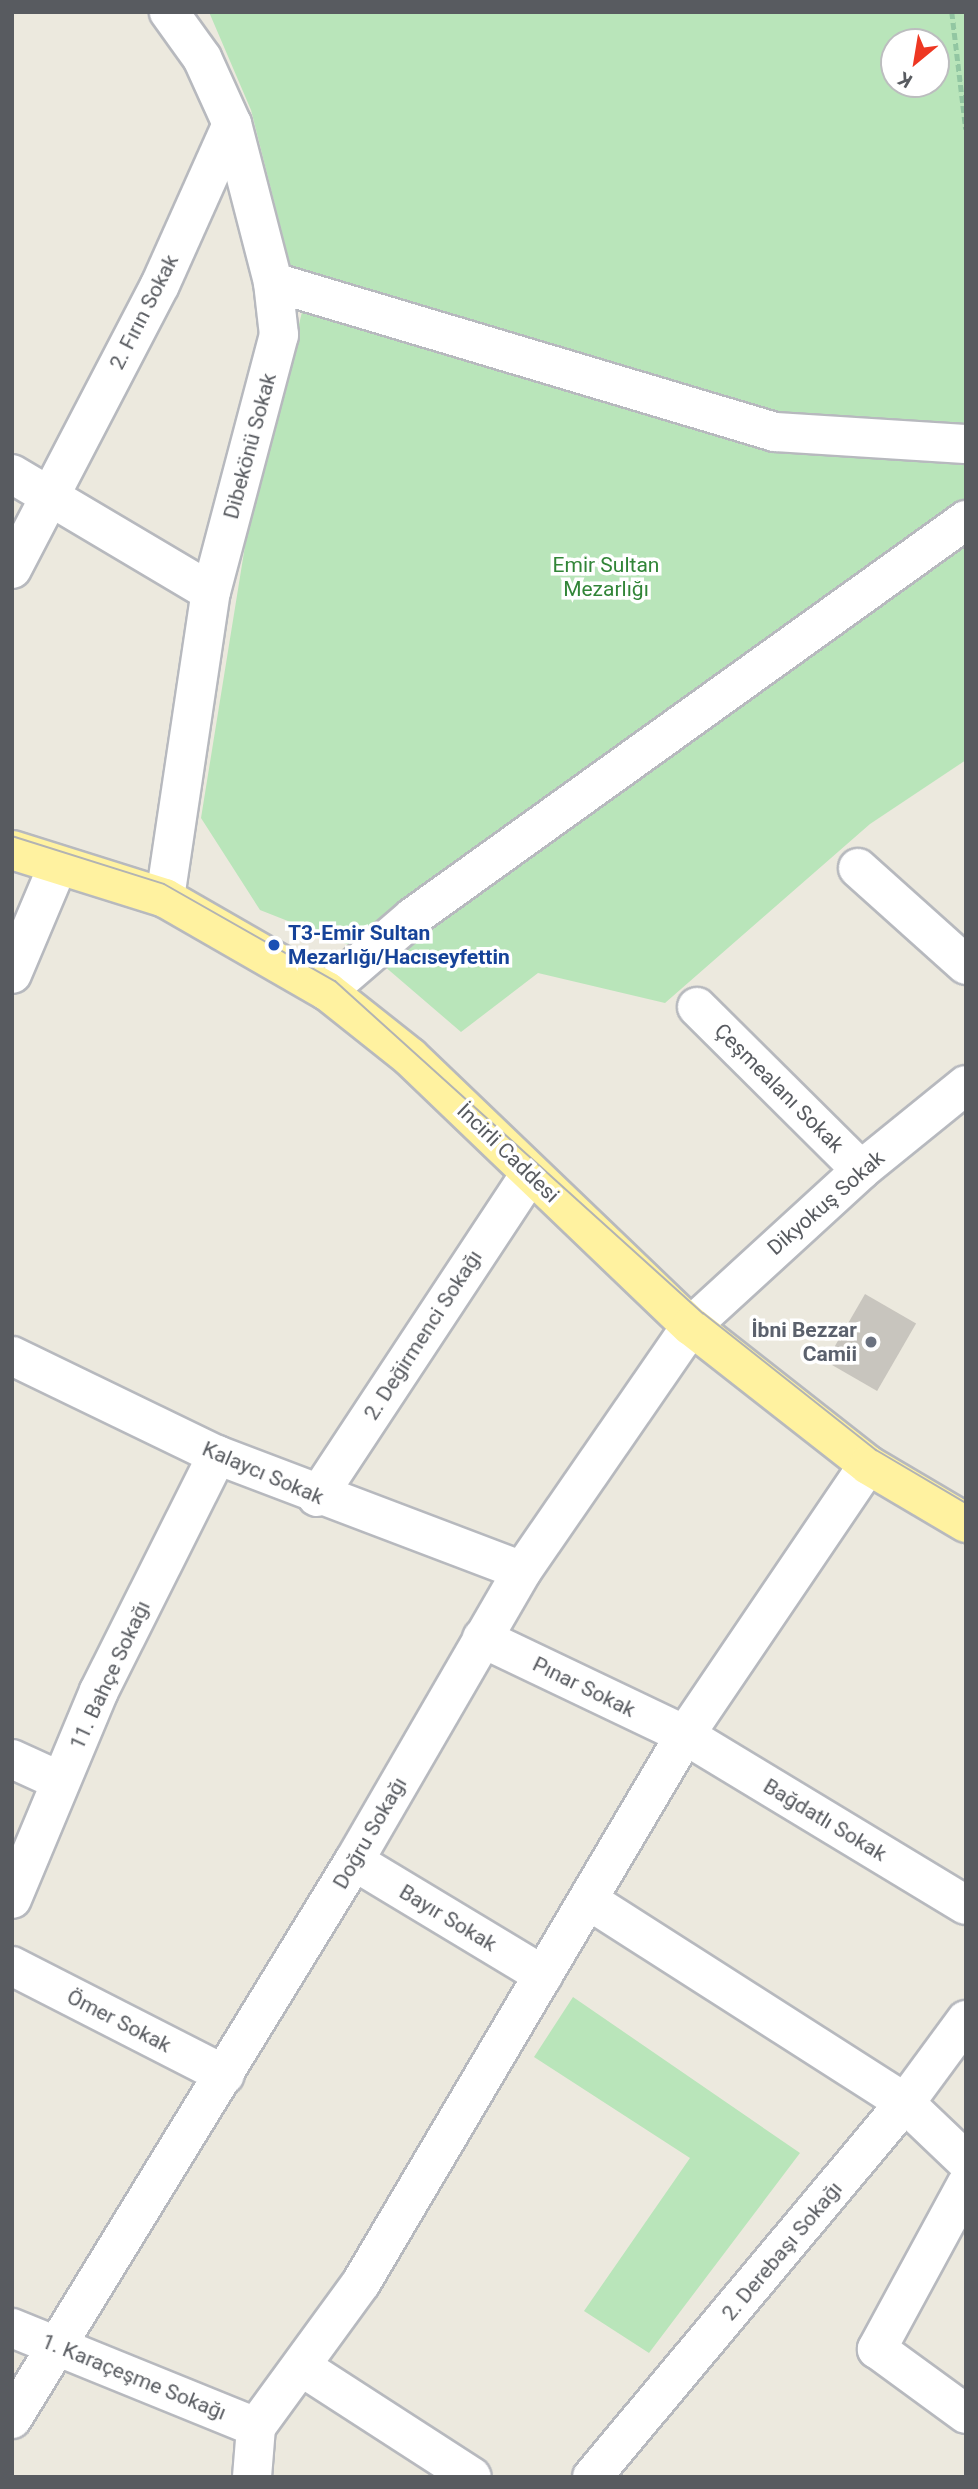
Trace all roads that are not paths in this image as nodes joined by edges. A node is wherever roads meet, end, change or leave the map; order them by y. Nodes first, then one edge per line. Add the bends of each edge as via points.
1 (169, 12) edge
2 (232, 124) junction
3 (273, 282) junction
4 (966, 444) edge
5 (12, 474) edge
6 (50, 497) junction
7 (966, 520) edge
8 (12, 569) edge
9 (211, 592) junction
10 (12, 850) edge
11 (58, 864) junction
12 (858, 868) dead end
13 (165, 898) junction
14 (966, 965) edge
15 (12, 974) edge
16 (327, 991) junction
17 (697, 1007) dead end
18 (966, 1085) edge
19 (861, 1170) junction
20 (530, 1174) junction
21 (691, 1326) junction
22 (12, 1356) edge
23 (217, 1455) junction
24 (868, 1465) junction
25 (317, 1497) junction
26 (966, 1523) edge
27 (522, 1571) junction
28 (482, 1638) junction
29 (685, 1735) junction
30 (12, 1759) edge
31 (61, 1781) junction
32 (354, 1861) junction
33 (12, 1899) edge
34 (588, 1900) junction
35 (966, 1905) edge
36 (12, 1966) edge
37 (543, 1975) junction
38 (966, 2020) edge
39 (225, 2075) junction
40 (905, 2104) junction
41 (966, 2161) edge
42 (966, 2185) edge
43 (12, 2328) edge
44 (58, 2346) junction
45 (302, 2367) junction
46 (966, 2414) edge
47 (12, 2419) edge
48 (256, 2427) junction
49 (253, 2477) edge
50 (471, 2477) edge
51 (592, 2477) edge

1 - 2 street, Dibekönü Sokak via 202,58
2 - 3 street, Dibekönü Sokak
2 - 6 street, 2. Fırın Sokak via 160,285
3 - 4 street via 775,432
3 - 9 street, Dibekönü Sokak via 279,335
5 - 6 street
6 - 8 street, 2. Fırın Sokak
6 - 9 street
7 - 16 street via 413,917
9 - 13 street, Dibekönü Sokak
10 - 11 main road, İncirli Caddesi
11 - 13 main road, İncirli Caddesi
11 - 15 street
12 - 14 street
13 - 16 main road, İncirli Caddesi
16 - 20 main road, İncirli Caddesi via 410,1057
17 - 19 street, Çeşmealanı Sokak
18 - 19 street, Dikyokuş Sokak
19 - 21 street, Dikyokuş Sokak
20 - 21 main road, İncirli Caddesi
20 - 25 street, 2. Değirmenci Sokağı
21 - 24 main road, İncirli Caddesi
21 - 27 street, Doğru Sokağı
22 - 23 street, Kalaycı Sokak
23 - 25 street, Kalaycı Sokak
23 - 31 street, 11. Bahçe Sokağı
24 - 26 main road, İncirli Caddesi
24 - 29 street
25 - 27 street, Kalaycı Sokak
27 - 28 street, Doğru Sokağı
28 - 29 street, Pınar Sokak
28 - 32 street, Doğru Sokağı
29 - 34 street
29 - 35 street, Bağdatlı Sokak
30 - 31 street
31 - 33 street, 11. Bahçe Sokağı
32 - 37 street, Bayır Sokak
32 - 39 street, Doğru Sokağı
34 - 37 street
34 - 40 street
36 - 39 street, Ömer Sokak
37 - 45 street via 361,2283
38 - 40 street, 2. Derebaşı Sokağı
39 - 44 street, Doğru Sokağı
40 - 41 street
40 - 51 street, 2. Derebaşı Sokağı
42 - 46 street via 877,2348
43 - 44 street, 1. Karaçeşme Sokağı
44 - 47 street, Doğru Sokağı
44 - 48 street, 1. Karaçeşme Sokağı
45 - 48 street
45 - 50 street
48 - 49 street

